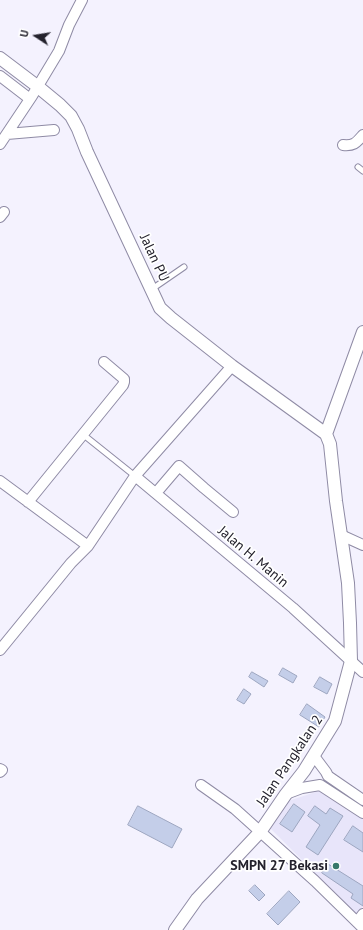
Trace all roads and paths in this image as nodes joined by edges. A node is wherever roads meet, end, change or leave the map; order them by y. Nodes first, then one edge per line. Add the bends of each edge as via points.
1 (82, 0) edge
2 (4, 61) edge
3 (0, 76) edge
4 (37, 86) junction
5 (30, 99) junction
6 (54, 130) dead end
7 (7, 134) junction
8 (363, 135) edge
9 (0, 144) edge
10 (343, 145) dead end
11 (184, 267) dead end
12 (152, 289) junction
13 (363, 332) edge
14 (104, 362) dead end
15 (232, 366) junction
16 (326, 434) junction
17 (85, 436) dead end
18 (135, 476) junction
19 (0, 481) edge
20 (156, 493) junction
21 (28, 502) junction
22 (233, 512) dead end
23 (341, 535) junction
24 (363, 545) edge
25 (88, 546) junction
26 (0, 650) edge
27 (351, 661) junction
28 (363, 672) edge
29 (314, 756) junction
30 (0, 769) edge
31 (0, 772) edge
32 (328, 776) junction
33 (201, 785) dead end
34 (322, 786) junction
35 (286, 794) junction
36 (363, 800) edge
37 (363, 813) edge
38 (260, 832) junction
39 (361, 922) edge
40 (175, 930) edge

1 - 4 street via 59,51
2 - 3 street
2 - 4 street, Jalan PU
3 - 5 street
4 - 5 street
4 - 12 street, Jalan PU via 71,116
5 - 7 street
6 - 7 street
7 - 9 street
8 - 10 street via 355,144
11 - 12 lane
12 - 15 street, Jalan PU via 160,308
13 - 16 street
14 - 21 street via 125,380 123,385
15 - 16 street, Jalan PU
15 - 18 street
16 - 23 street, Jalan Pangkalan 2 via 330,444
17 - 18 lane
18 - 20 street, Jalan H. Manin
18 - 25 street
19 - 21 street
20 - 22 street via 179,466
20 - 27 street, Jalan H. Manin via 293,608
21 - 25 street
23 - 24 street
23 - 27 street, Jalan Pangkalan 2 via 348,582
25 - 26 street
27 - 28 street, Jalan H. Manin
27 - 29 street, Jalan Pangkalan 2 via 335,721
29 - 32 street
29 - 35 street, Jalan Pangkalan 2
30 - 31 street
32 - 34 street
32 - 36 street
33 - 38 street
34 - 35 street via 302,788
34 - 37 street
35 - 38 street, Jalan Pangkalan 2
38 - 39 street
38 - 40 street, Jalan Pangkalan 2 via 198,899

